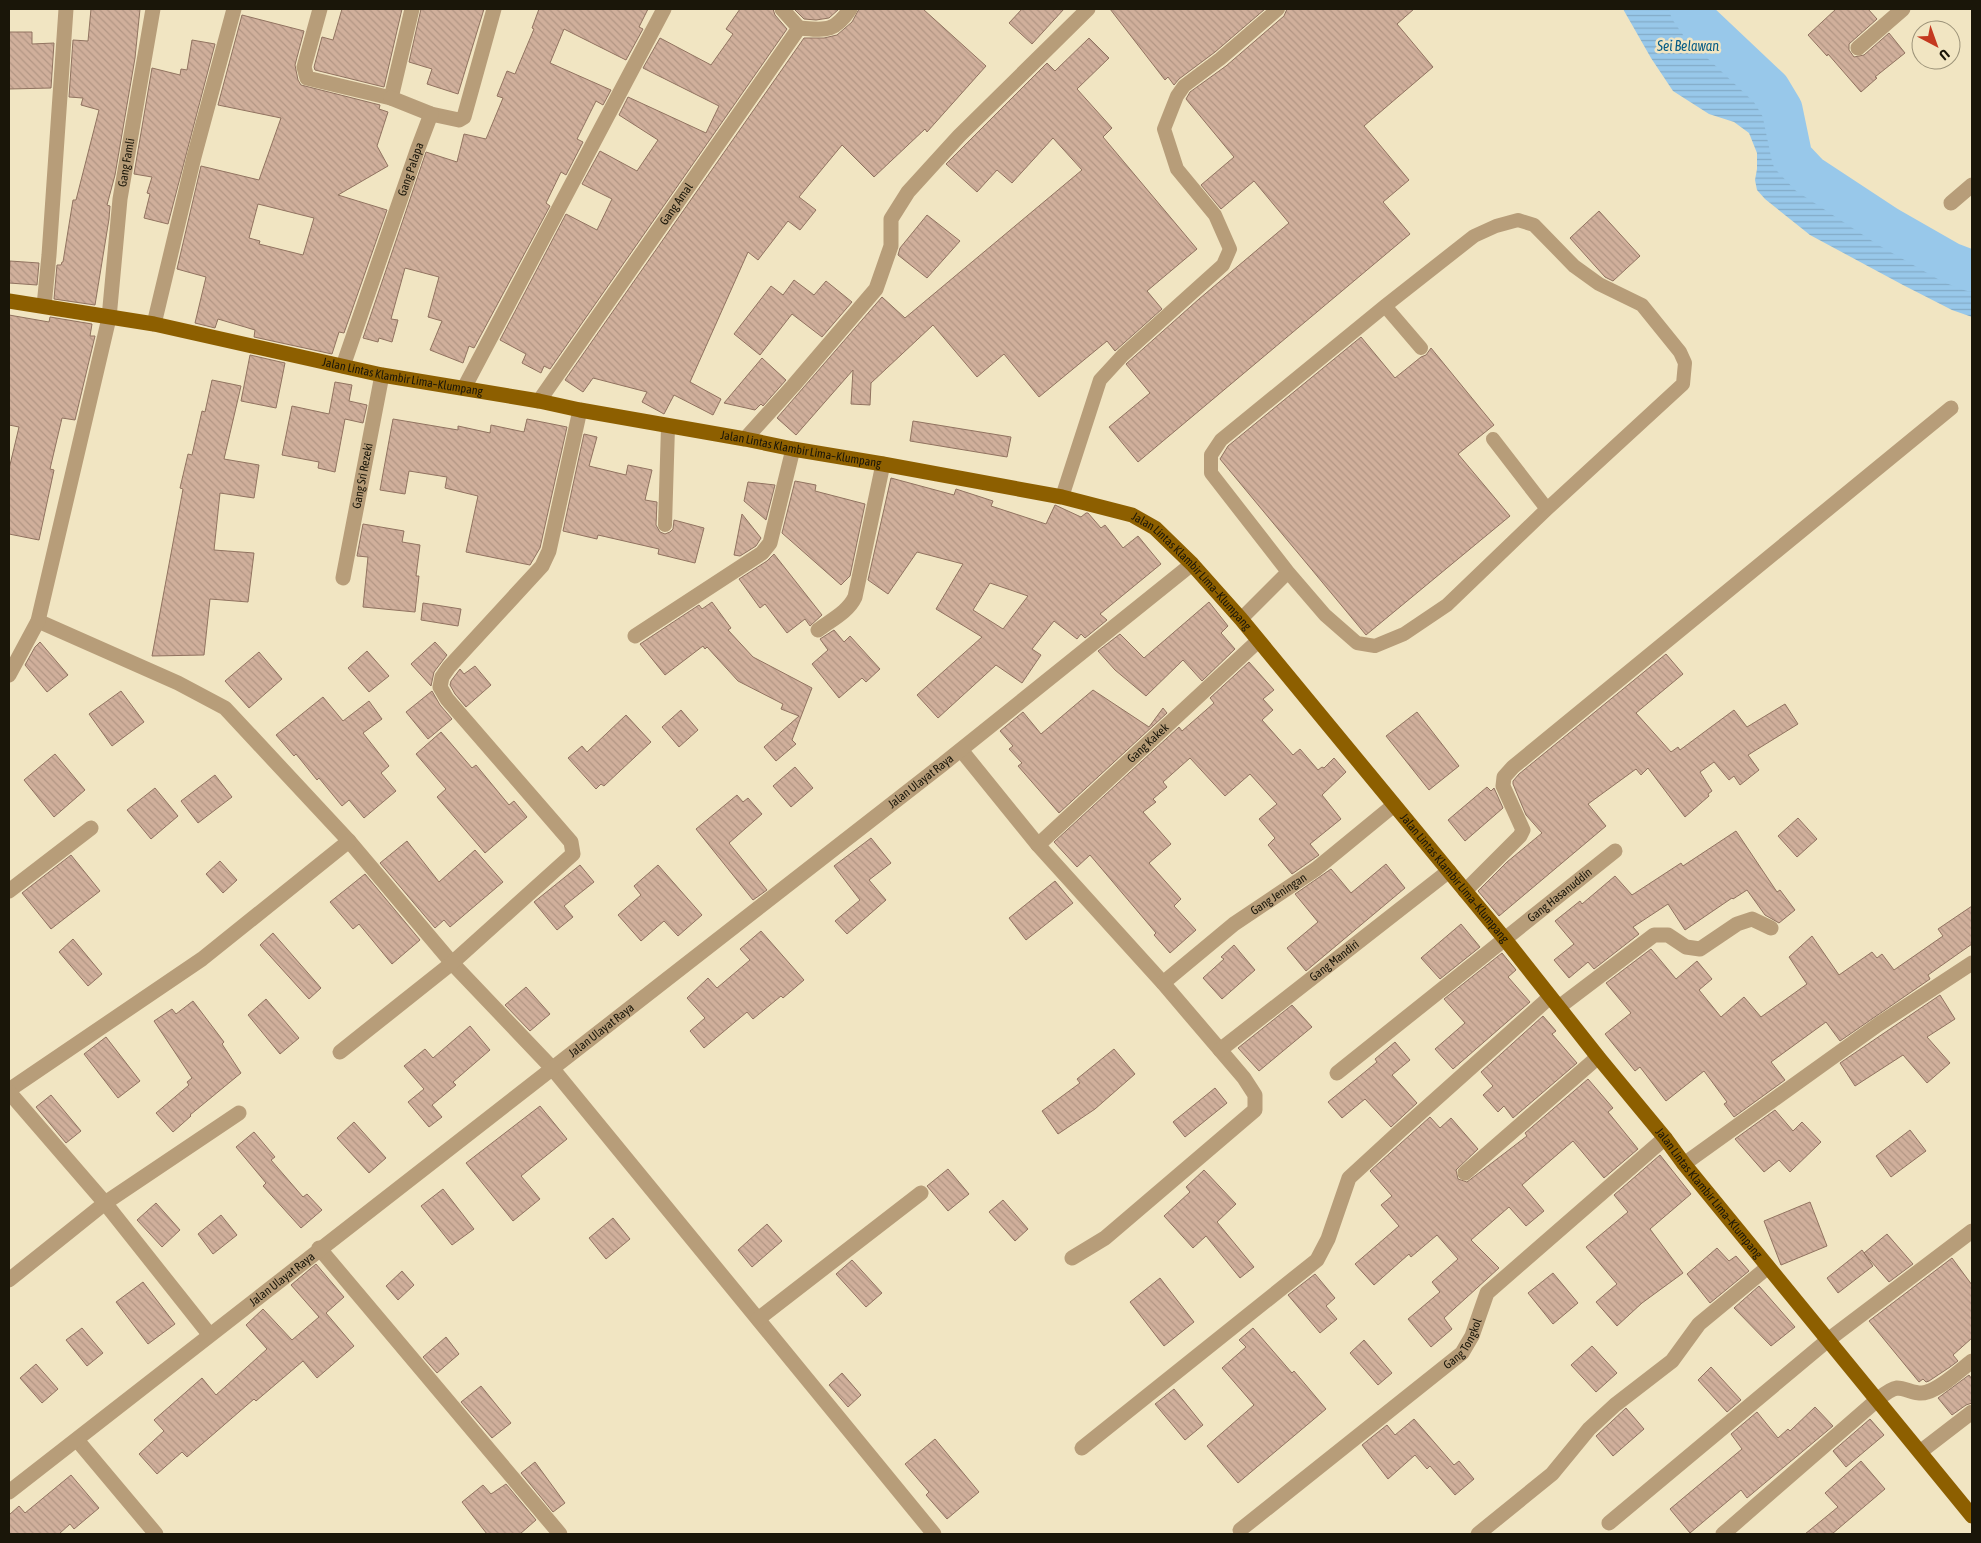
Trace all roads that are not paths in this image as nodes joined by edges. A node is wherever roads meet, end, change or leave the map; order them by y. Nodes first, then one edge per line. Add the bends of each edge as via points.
1 (66, 9) edge
2 (153, 9) edge
3 (234, 9) edge
4 (320, 9) edge
5 (412, 9) edge
6 (494, 9) edge
7 (664, 9) edge
8 (782, 9) edge
9 (850, 9) edge
10 (1088, 9) edge
11 (1278, 9) edge
12 (1903, 9) edge
13 (799, 28) junction
14 (1858, 48) dead end
15 (391, 98) junction
16 (431, 114) junction
17 (1972, 185) edge
18 (1951, 203) dead end
19 (9, 301) edge
20 (44, 306) junction
21 (1385, 306) junction
22 (109, 318) junction
23 (154, 324) junction
24 (1421, 348) dead end
25 (343, 366) junction
26 (382, 375) junction
27 (464, 388) junction
28 (539, 401) junction
29 (1951, 408) dead end
30 (580, 410) junction
31 (668, 427) junction
32 (1493, 438) dead end
33 (745, 439) junction
34 (793, 450) junction
35 (883, 464) junction
36 (1062, 497) junction
37 (1547, 509) junction
38 (665, 525) dead end
39 (1192, 564) junction
40 (1288, 572) junction
41 (343, 578) dead end
42 (1241, 620) junction
43 (38, 621) junction
44 (818, 630) dead end
45 (635, 636) dead end
46 (1258, 641) junction
47 (9, 675) edge
48 (961, 750) junction
49 (1394, 805) junction
50 (91, 828) dead end
51 (349, 841) junction
52 (1038, 845) junction
53 (1615, 851) dead end
54 (1449, 871) junction
55 (9, 891) edge
56 (1465, 891) junction
57 (1771, 928) dead end
58 (1504, 938) junction
59 (1972, 962) edge
60 (452, 963) junction
61 (1163, 983) junction
62 (1554, 1002) junction
63 (1220, 1050) junction
64 (340, 1052) dead end
65 (1598, 1056) junction
66 (552, 1068) junction
67 (1337, 1073) dead end
68 (9, 1091) edge
69 (239, 1113) dead end
70 (1665, 1138) junction
71 (1684, 1164) junction
72 (1465, 1173) dead end
73 (921, 1193) dead end
74 (105, 1203) junction
75 (1972, 1231) edge
76 (319, 1248) junction
77 (1072, 1258) dead end
78 (1768, 1267) junction
79 (9, 1280) edge
80 (758, 1319) junction
81 (209, 1334) junction
82 (1828, 1340) junction
83 (1972, 1361) edge
84 (1877, 1400) junction
85 (1972, 1412) edge
86 (77, 1440) junction
87 (1082, 1448) dead end
88 (1920, 1452) junction
89 (9, 1492) edge
90 (1972, 1516) edge
91 (1609, 1524) dead end
92 (1240, 1530) dead end
93 (156, 1534) edge
94 (560, 1534) edge
95 (934, 1534) edge
96 (1478, 1534) edge
97 (1723, 1534) edge

1 - 20 street
2 - 22 street, Gang Famli via 120,199
3 - 23 street
4 - 15 street via 304,67 307,78
5 - 15 street
6 - 16 street via 464,117 459,120
7 - 27 street
8 - 13 street
9 - 13 street via 837,24 826,30
10 - 33 street via 959,136 908,192 891,219 892,246 876,289
11 - 36 lane via 1184,86 1177,96 1164,129 1176,169 1215,215 1230,249 1223,265 1123,354 1100,380
12 - 14 street
13 - 28 street, Gang Amal
15 - 16 street
16 - 25 street, Gang Palapa
17 - 18 street
19 - 20 main road, Jalan Lintas Klambir Lima–Klumpang
20 - 22 main road, Jalan Lintas Klambir Lima–Klumpang
21 - 24 lane
21 - 37 lane via 1474,236 1518,220 1534,225 1574,266 1599,284 1642,305 1680,352 1685,363 1683,384
21 - 40 lane via 1220,440 1212,455 1211,474
22 - 23 main road, Jalan Lintas Klambir Lima–Klumpang
22 - 43 street, Gang Famli
23 - 25 main road, Jalan Lintas Klambir Lima–Klumpang
25 - 26 main road, Jalan Lintas Klambir Lima–Klumpang
26 - 27 main road, Jalan Lintas Klambir Lima–Klumpang
26 - 41 street, Gang Sri Rezeki
27 - 28 main road, Jalan Lintas Klambir Lima–Klumpang
28 - 30 main road, Jalan Lintas Klambir Lima–Klumpang
29 - 56 street via 1513,767 1504,777 1503,786 1523,830
30 - 31 main road, Jalan Lintas Klambir Lima–Klumpang
30 - 60 street via 549,551 542,566 449,667 440,687 571,842 573,854
31 - 33 main road, Jalan Lintas Klambir Lima–Klumpang
31 - 38 lane
32 - 37 lane
33 - 34 main road, Jalan Lintas Klambir Lima–Klumpang
34 - 35 main road, Jalan Lintas Klambir Lima–Klumpang
34 - 45 street via 770,543 762,553
35 - 36 main road, Jalan Lintas Klambir Lima–Klumpang
35 - 44 street via 855,597 852,604
36 - 39 main road, Jalan Lintas Klambir Lima–Klumpang via 1132,515 1155,528
37 - 40 lane via 1447,604 1404,634 1375,646 1357,643 1325,615
39 - 42 main road, Jalan Lintas Klambir Lima–Klumpang
39 - 48 street, Jalan Ulayat Raya
40 - 42 lane
42 - 46 main road, Jalan Lintas Klambir Lima–Klumpang
43 - 47 street, Gang Famli
43 - 51 street via 178,682 225,708
46 - 49 main road, Jalan Lintas Klambir Lima–Klumpang
46 - 52 street, Gang Kakek
48 - 52 street
48 - 66 street, Jalan Ulayat Raya
49 - 54 main road, Jalan Lintas Klambir Lima–Klumpang
49 - 61 street, Gang Jeningan via 1316,869 1234,924
50 - 55 street
51 - 60 street
51 - 68 street via 202,959
52 - 61 street
53 - 58 street, Gang Hasanuddin
54 - 56 main road, Jalan Lintas Klambir Lima–Klumpang
54 - 63 street, Gang Mandiri
56 - 58 main road, Jalan Lintas Klambir Lima–Klumpang
57 - 62 street via 1752,920 1737,924 1700,949 1686,947 1668,935 1654,935
58 - 62 main road, Jalan Lintas Klambir Lima–Klumpang
58 - 67 street, Gang Hasanuddin
59 - 71 street via 1879,1024
60 - 64 street
60 - 66 street
61 - 63 street
62 - 65 main road, Jalan Lintas Klambir Lima–Klumpang
62 - 87 street via 1349,1178 1328,1239 1316,1260
63 - 77 street via 1255,1095 1255,1110 1105,1238
65 - 70 main road, Jalan Lintas Klambir Lima–Klumpang
65 - 72 street
66 - 76 street, Jalan Ulayat Raya
66 - 80 street
68 - 74 street
69 - 74 street
70 - 71 main road, Jalan Lintas Klambir Lima–Klumpang
70 - 92 street, Gang Tongkol via 1487,1293 1472,1336 1462,1353
71 - 78 main road, Jalan Lintas Klambir Lima–Klumpang
73 - 80 street
74 - 79 street
74 - 81 street
75 - 82 street
76 - 81 street, Jalan Ulayat Raya
76 - 94 street
78 - 82 main road, Jalan Lintas Klambir Lima–Klumpang
78 - 96 street via 1699,1324 1672,1360 1589,1429 1552,1474
80 - 95 street
81 - 86 street, Jalan Ulayat Raya
82 - 84 main road, Jalan Lintas Klambir Lima–Klumpang
82 - 91 street
83 - 84 street via 1925,1393 1898,1388
84 - 88 main road, Jalan Lintas Klambir Lima–Klumpang
84 - 97 street
85 - 88 street
86 - 89 street, Jalan Ulayat Raya
86 - 93 street
88 - 90 main road, Jalan Lintas Klambir Lima–Klumpang

